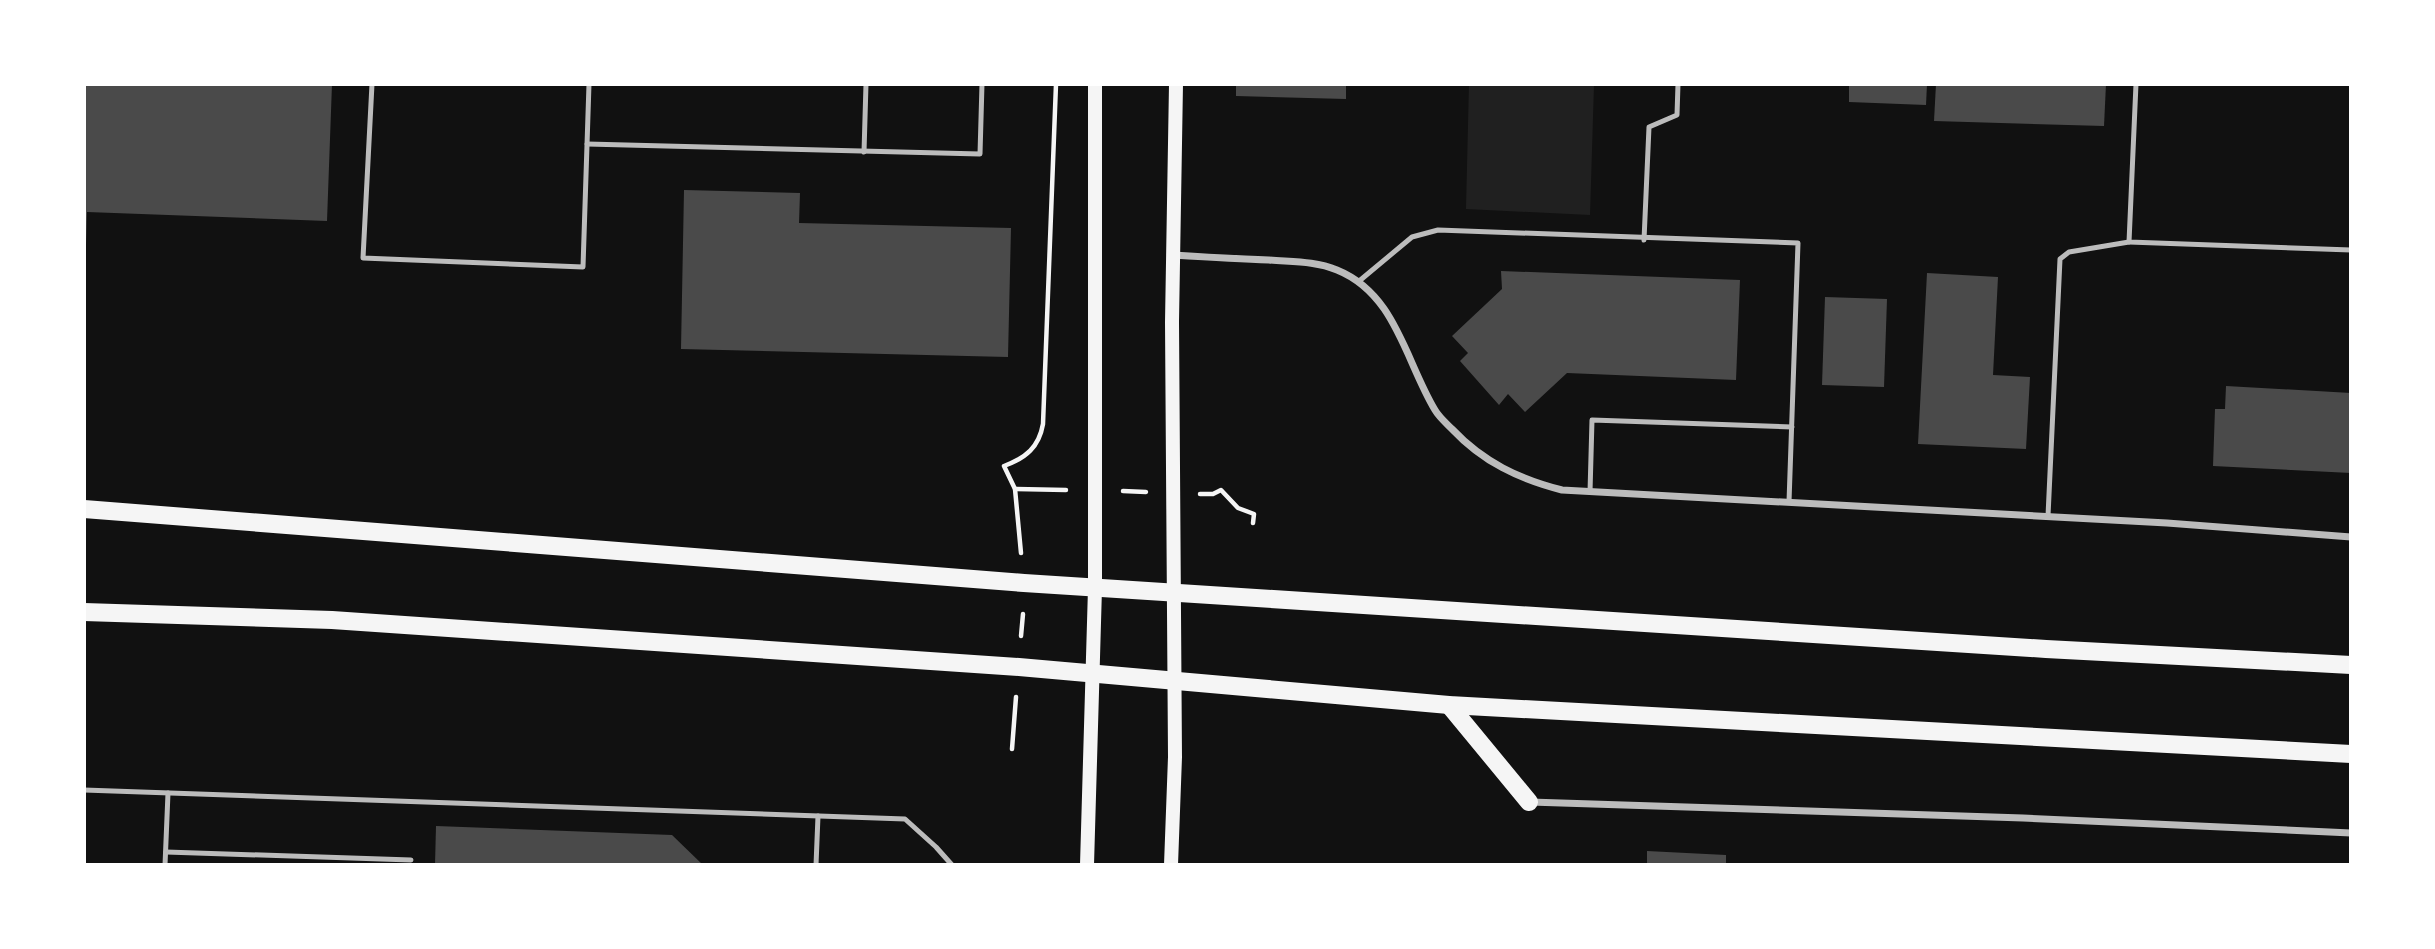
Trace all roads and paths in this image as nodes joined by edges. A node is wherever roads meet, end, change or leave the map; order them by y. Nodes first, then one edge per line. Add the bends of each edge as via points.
1 (372, 84) edge
2 (589, 84) edge
3 (866, 84) edge
4 (982, 84) edge
5 (1056, 84) edge
6 (1095, 84) edge
7 (1176, 84) edge
8 (1678, 84) edge
9 (2136, 84) edge
10 (587, 144) junction
11 (864, 152) junction
12 (1644, 240) junction
13 (2129, 243) junction
14 (2351, 250) edge
15 (1172, 255) junction
16 (1359, 282) junction
17 (1792, 427) junction
18 (1590, 492) junction
19 (1789, 502) junction
20 (84, 509) edge
21 (2049, 516) junction
22 (2351, 537) edge
23 (1024, 583) junction
24 (1095, 588) junction
25 (1173, 593) junction
26 (84, 612) edge
27 (2351, 665) edge
28 (1019, 667) junction
29 (1092, 673) junction
30 (1174, 681) junction
31 (1449, 705) junction
32 (1012, 749) dead end
33 (2351, 754) edge
34 (84, 790) edge
35 (168, 793) junction
36 (1529, 802) joint
37 (818, 816) junction
38 (2351, 833) edge
39 (166, 852) junction
40 (411, 860) dead end
41 (165, 865) edge
42 (816, 865) edge
43 (952, 865) edge
44 (1087, 865) edge
45 (1171, 865) edge

1 - 10 lane via 363,258 583,267
2 - 10 lane
3 - 11 lane
4 - 11 lane via 980,154
5 - 23 path via 1043,424 1036,446 1004,466 1015,489
6 - 24 main road
7 - 15 main road
8 - 12 lane via 1677,115 1649,127
9 - 13 lane
10 - 11 lane
12 - 16 lane via 1437,230 1412,237
12 - 17 lane via 1798,243
13 - 14 lane
13 - 21 lane via 2068,252 2060,259
15 - 16 street via 1315,263
15 - 25 main road
16 - 18 street via 1390,317 1435,411 1474,451 1536,483
17 - 18 lane via 1592,420
17 - 19 lane
18 - 19 street
19 - 21 street
20 - 23 main road
21 - 22 street
23 - 24 main road
23 - 28 path
24 - 25 main road
24 - 29 main road
25 - 27 main road
25 - 30 main road
26 - 28 main road via 332,620
28 - 29 main road
28 - 32 path
29 - 30 main road
29 - 44 main road
30 - 31 main road
30 - 45 main road
31 - 33 main road
31 - 36 main road
34 - 35 lane
35 - 37 lane
35 - 39 lane
36 - 38 street
37 - 42 lane
37 - 43 lane via 905,819
39 - 40 lane
39 - 41 lane

